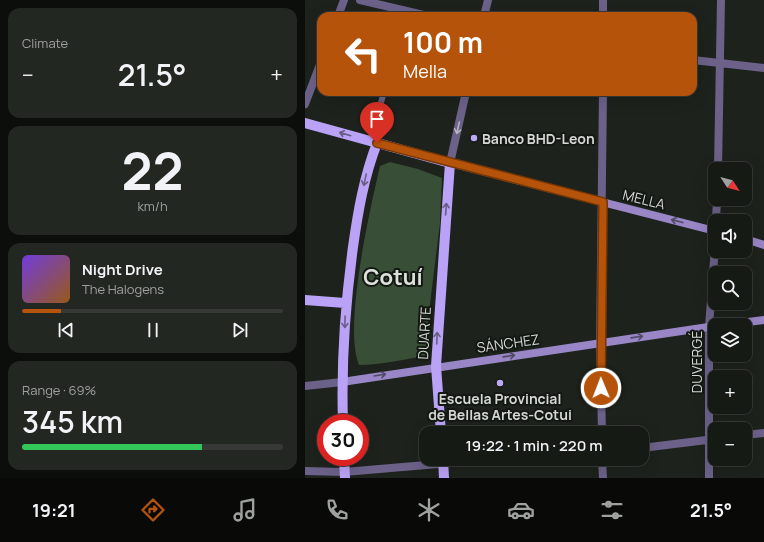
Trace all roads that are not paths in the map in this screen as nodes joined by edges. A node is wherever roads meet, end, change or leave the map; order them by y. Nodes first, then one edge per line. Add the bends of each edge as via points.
1 (344, 0) edge
2 (360, 0) edge
3 (488, 0) edge
4 (603, 0) edge
5 (721, 0) edge
6 (340, 12) edge
7 (411, 12) edge
8 (485, 12) edge
9 (603, 12) edge
10 (697, 60) edge
11 (720, 62) junction
12 (764, 68) edge
13 (317, 72) edge
14 (383, 96) edge
15 (464, 96) edge
16 (603, 96) edge
17 (305, 104) edge
18 (305, 123) edge
19 (374, 142) junction
20 (718, 162) edge
21 (450, 163) junction
22 (603, 202) junction
23 (708, 229) edge
24 (752, 241) edge
25 (764, 245) edge
26 (715, 258) edge
27 (305, 300) edge
28 (345, 303) junction
29 (712, 318) edge
30 (764, 320) edge
31 (752, 322) edge
32 (708, 328) edge
33 (600, 343) junction
34 (712, 362) edge
35 (436, 366) junction
36 (341, 382) junction
37 (305, 386) edge
38 (343, 414) edge
39 (712, 422) edge
40 (440, 426) edge
41 (602, 426) edge
42 (764, 433) edge
43 (752, 434) edge
44 (708, 440) edge
45 (649, 447) edge
46 (419, 464) edge
47 (443, 466) edge
48 (602, 466) edge
49 (710, 466) edge
50 (305, 471) edge
51 (345, 475) edge
52 (444, 478) edge
53 (603, 478) edge
54 (709, 478) edge

1 - 6 street
2 - 7 street
3 - 8 street
4 - 9 street
5 - 11 street
10 - 11 street
11 - 12 street
11 - 20 street
13 - 17 street
14 - 19 lane
15 -> 21 street
16 - 22 street
19 -> 18 main road
19 - 21 main road
19 -> 28 main road via 358,213
21 - 22 main road, MELLA
35 -> 21 main road, DUARTE
23 -> 22 main road, MELLA
22 - 33 street
24 - 25 main road
26 - 29 street, DUVERGÉ
27 - 28 main road
28 -> 36 main road
30 - 31 main road
33 -> 32 main road, SÁNCHEZ
35 -> 33 main road, SÁNCHEZ
33 - 41 street
34 - 39 street, DUVERGÉ
36 -> 35 main road, SÁNCHEZ
35 - 40 main road, DUARTE
36 - 37 street, SÁNCHEZ
36 - 38 main road
42 - 43 street
44 - 45 street
46 - 51 street
47 - 52 main road
48 - 53 street
49 - 54 street, DUVERGÉ
50 - 51 street

